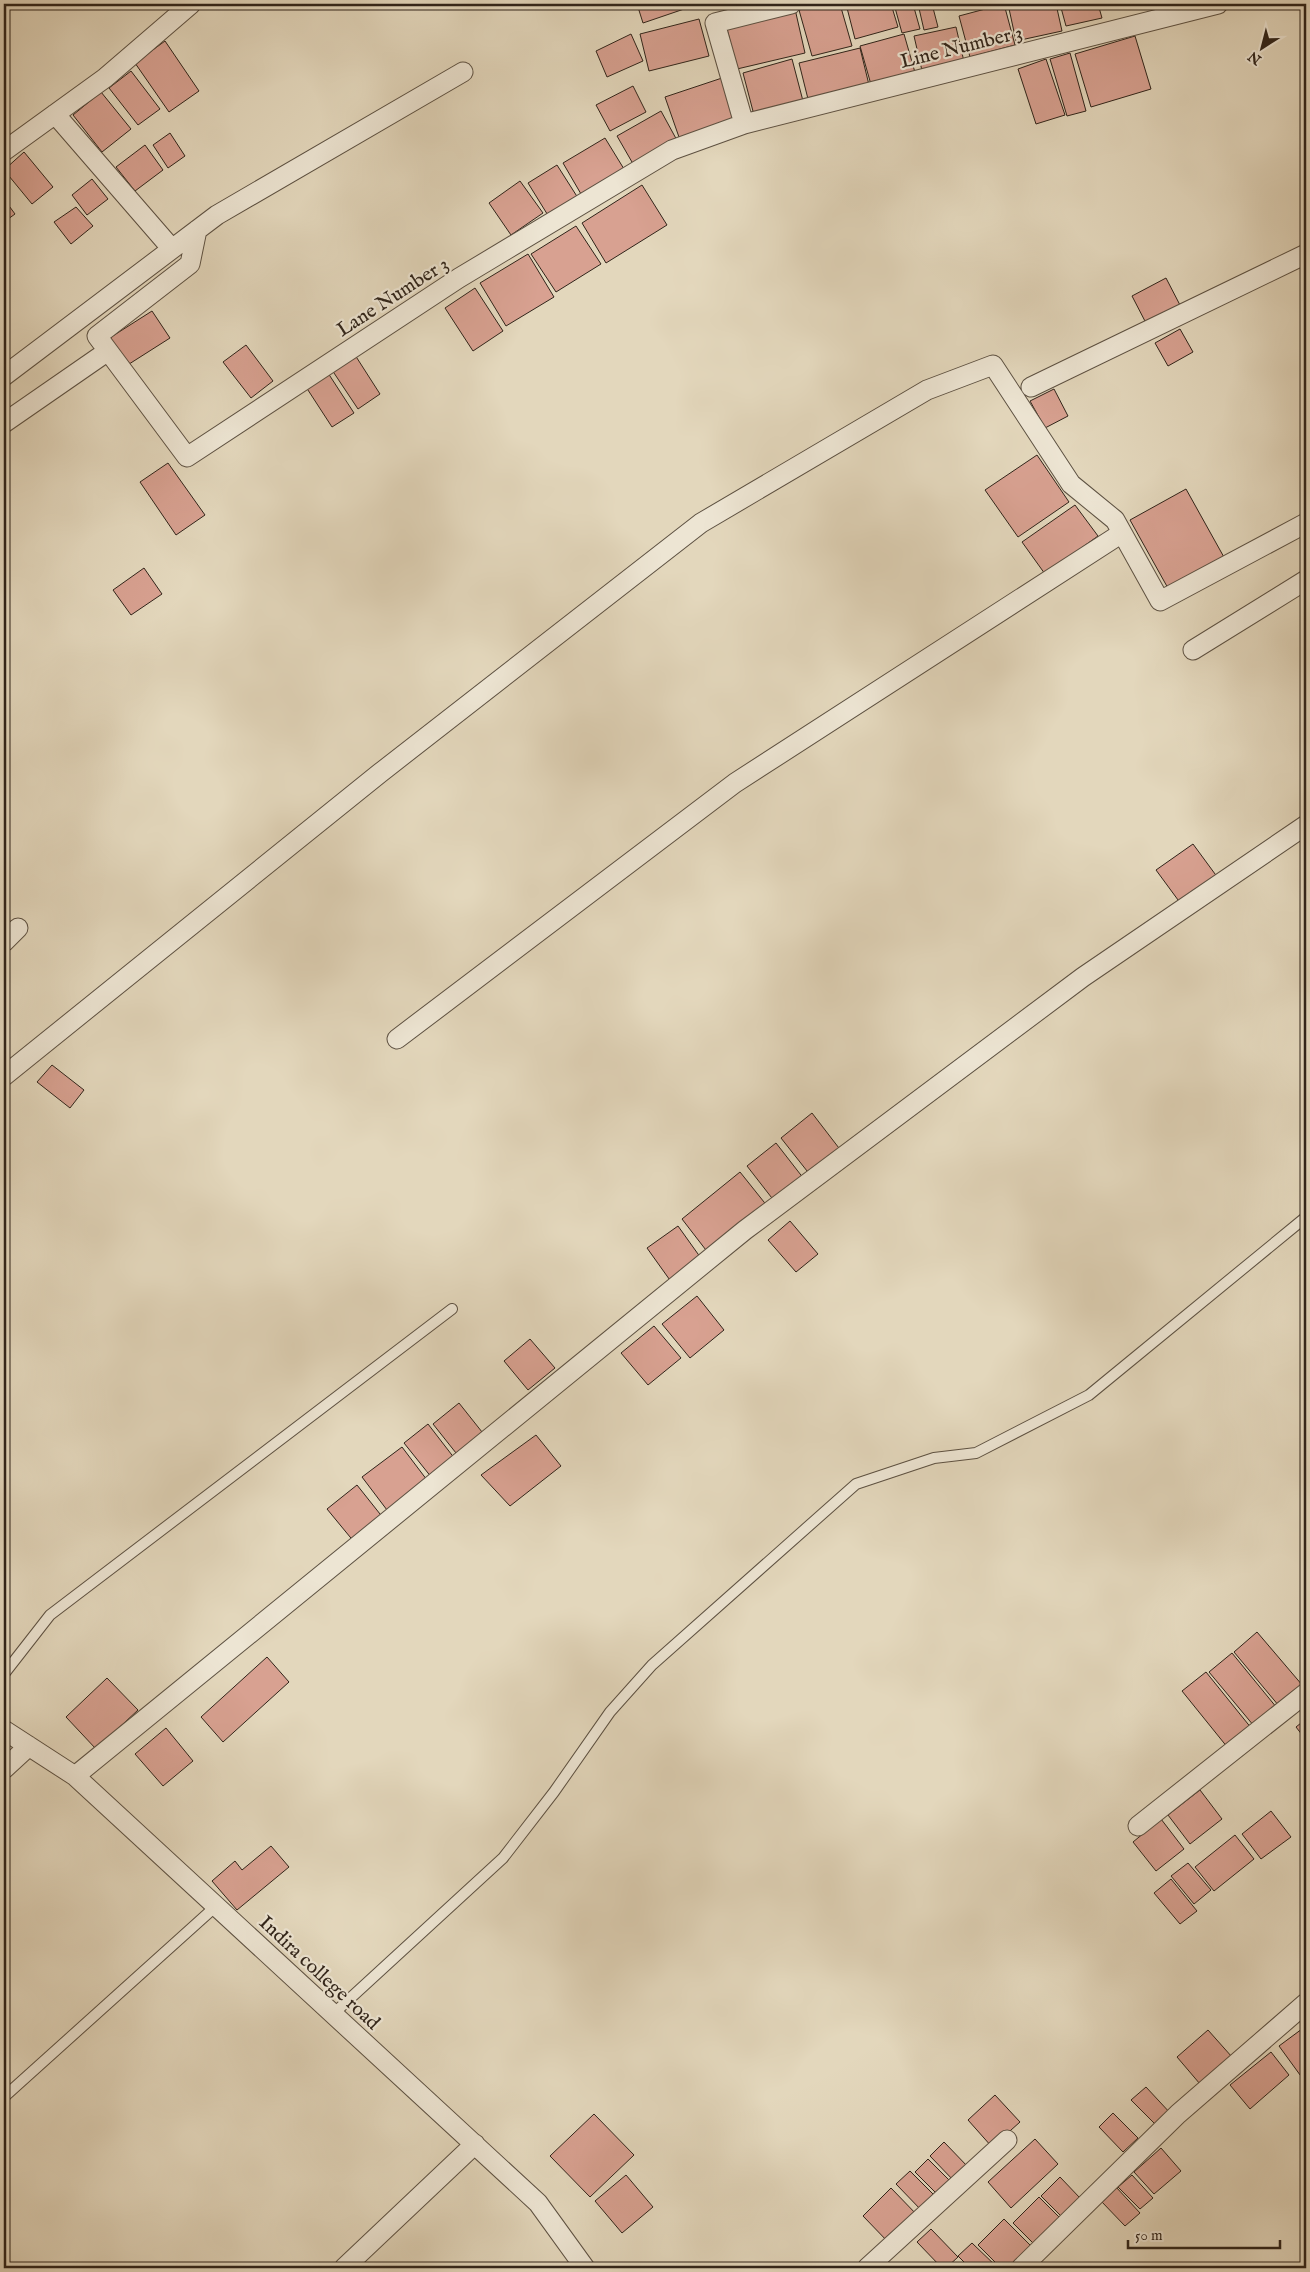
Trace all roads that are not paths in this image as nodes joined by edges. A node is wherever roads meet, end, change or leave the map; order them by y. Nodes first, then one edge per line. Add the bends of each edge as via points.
1 (191, 4) edge
2 (791, 4) edge
3 (1218, 4) edge
4 (463, 72) dead end
5 (56, 114) junction
6 (744, 124) junction
7 (4, 152) edge
8 (196, 230) junction
9 (172, 249) junction
10 (1306, 254) edge
11 (108, 351) junction
12 (4, 376) edge
13 (1031, 386) dead end
14 (4, 423) edge
15 (1306, 523) edge
16 (1122, 533) junction
17 (1306, 580) edge
18 (1193, 650) dead end
19 (1306, 825) edge
20 (18, 928) dead end
21 (4, 942) edge
22 (397, 1039) dead end
23 (4, 1076) edge
24 (1306, 1217) edge
25 (452, 1309) dead end
26 (4, 1674) edge
27 (1306, 1693) edge
28 (4, 1730) edge
29 (29, 1746) junction
30 (4, 1769) edge
31 (75, 1776) junction
32 (1138, 1826) dead end
33 (215, 1907) junction
34 (1306, 2003) edge
35 (332, 2015) junction
36 (4, 2097) edge
37 (1007, 2140) dead end
38 (475, 2144) junction
39 (344, 2268) edge
40 (585, 2268) edge
41 (867, 2268) edge
42 (1021, 2268) edge

1 - 5 street via 105,78
2 - 6 street via 715,23
3 - 6 street, Line Number 3
4 - 8 street via 217,214
5 - 7 street
5 - 9 street
6 - 11 street, Lane Number 3 via 664,155 459,278 187,457
8 - 9 street
8 - 11 street via 190,264 96,336
9 - 12 street
10 - 13 street
11 - 14 street
15 - 16 street via 1160,601
16 - 22 street via 735,782
16 - 23 street via 1115,520 1071,484 993,365 927,390 702,524 380,773
17 - 18 street
19 - 31 street via 1083,977 745,1230
20 - 21 street
24 - 35 lane via 1089,1395 976,1453 934,1458 856,1484 652,1665 610,1712 503,1858
25 - 26 lane via 50,1615
27 - 32 street
28 - 29 street, Indira college road
29 - 30 street
29 - 31 street, Indira college road
31 - 33 street, Indira college road
33 - 35 street, Indira college road
33 - 36 lane
34 - 42 street via 1178,2114
35 - 38 street, Indira college road
37 - 41 street
38 - 39 street
38 - 40 street, Indira college road via 538,2203

